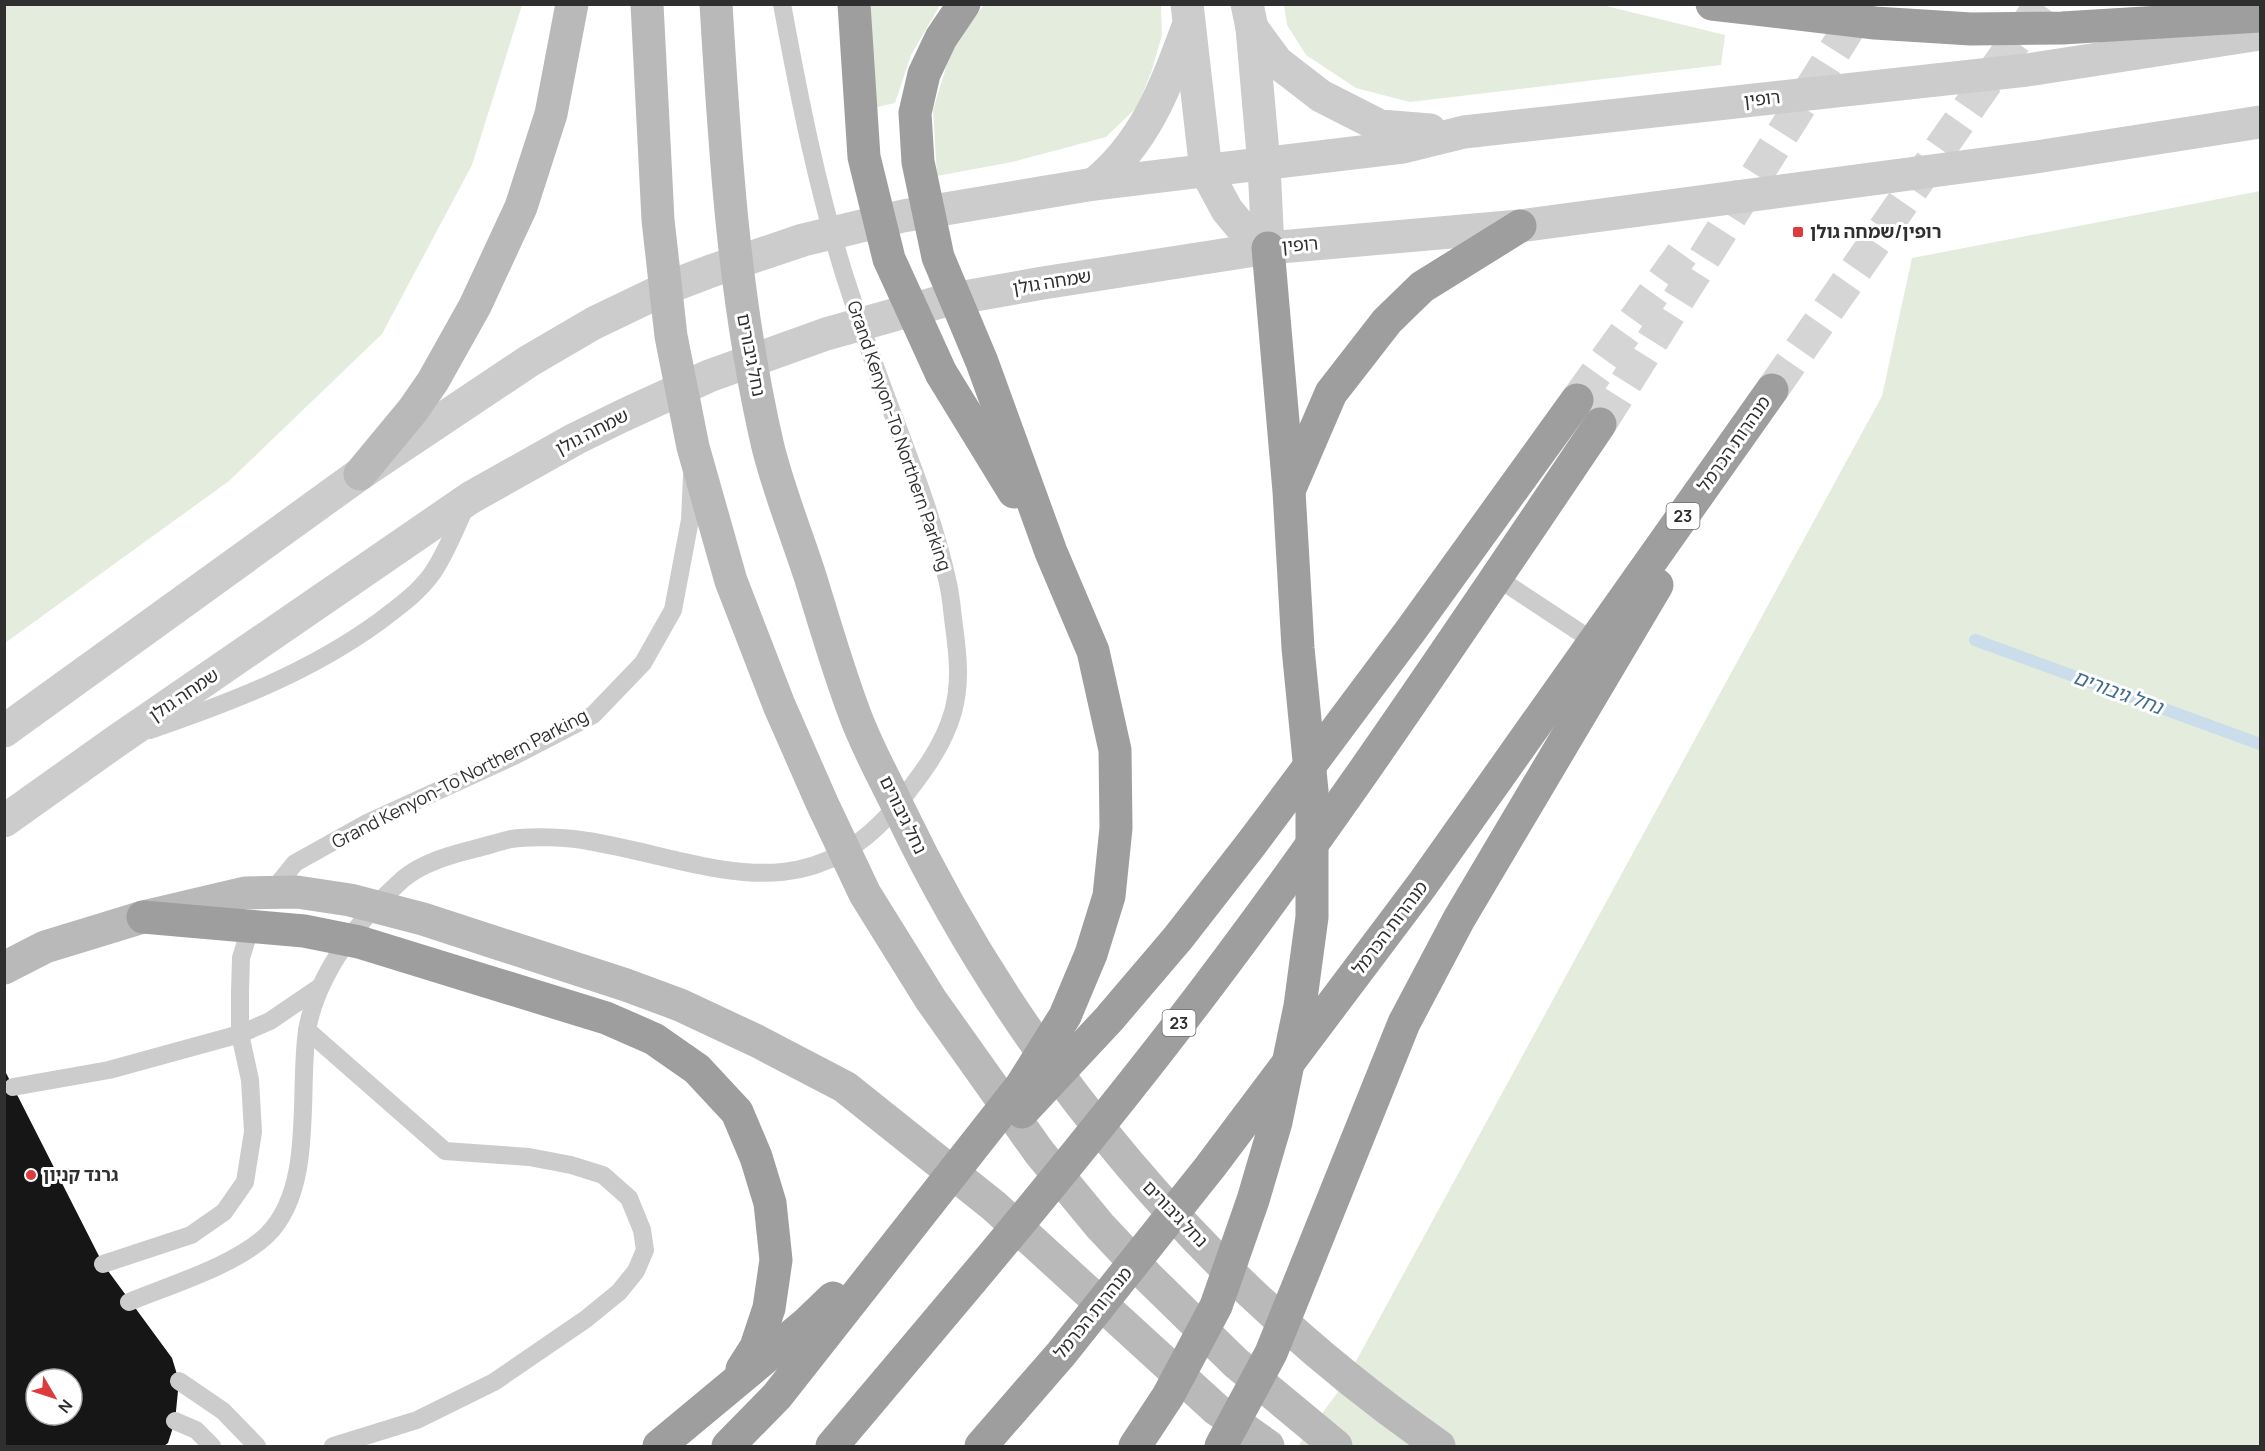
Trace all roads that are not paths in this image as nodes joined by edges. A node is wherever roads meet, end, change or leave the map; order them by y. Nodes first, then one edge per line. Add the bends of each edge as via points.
1 (572, 4) edge
2 (647, 4) edge
3 (716, 4) edge
4 (782, 4) edge
5 (854, 4) edge
6 (963, 4) edge
7 (1712, 4) edge
8 (1187, 14) edge
9 (1249, 16) edge
10 (2260, 16) edge
11 (2260, 34) edge
12 (2260, 122) edge
13 (1464, 132) junction
14 (1264, 165) junction
15 (1206, 171) junction
16 (1094, 183) junction
17 (1520, 226) junction
18 (1268, 248) junction
19 (1577, 400) tunnel mouth
20 (1600, 424) tunnel mouth
21 (693, 447) junction
22 (360, 474) junction
23 (1289, 491) junction
24 (470, 498) junction
25 (1051, 552) junction
26 (1496, 578) junction
27 (1593, 641) junction
28 (4, 731) edge
29 (115, 742) junction
30 (4, 821) edge
31 (143, 917) junction
32 (4, 968) edge
33 (320, 987) junction
34 (308, 1030) junction
35 (240, 1034) junction
36 (13, 1087) dead end
37 (103, 1264) dead end
38 (129, 1302) dead end
39 (179, 1382) dead end
40 (175, 1421) dead end
41 (212, 1446) edge
42 (257, 1446) edge
43 (333, 1446) edge
44 (659, 1446) edge
45 (690, 1446) edge
46 (728, 1446) edge
47 (832, 1446) edge
48 (981, 1446) edge
49 (1135, 1446) edge
50 (1221, 1446) edge
51 (1268, 1446) edge
52 (1336, 1446) edge
53 (1439, 1446) edge

1 - 22 main road via 551,114 521,207 475,306 433,381
2 - 21 main road via 658,220 671,336
3 - 53 main road, נחל גיבורים via 728,195 742,306 769,449 855,715 920,851 1006,1001 1077,1101 1146,1185 1256,1297 1393,1414
4 - 33 lane, Grand Kenyon-To Northern Parking via 817,178 845,276 948,580 960,669 953,711 938,750 891,813 863,839 837,857 810,867 777,874 743,873 583,839 515,838 446,856 406,876 363,921
5 - 25 highway via 864,157 890,259 942,373
6 - 25 highway via 924,74 915,113 918,162 938,257 982,362
7 - 10 highway via 1875,23 1971,28 2062,28
8 - 15 street
8 - 16 street via 1169,77 1145,124 1115,167
9 - 13 street via 1277,62 1321,96 1380,126
9 - 14 street
11 - 13 street, רופין via 2027,70
12 - 17 street, רופין via 2036,157
13 - 14 street, רופין via 1403,147
14 - 15 street
14 - 18 street
15 - 16 street
15 - 18 street via 1227,210 1242,228
16 - 22 street via 903,216 803,240 669,287 594,323 529,361
17 - 18 street, רופין
17 - 23 highway via 1422,287 1387,321 1331,393
18 - 23 highway
18 - 24 street, שמחה גולן via 947,300 826,333 709,376 575,439
19 - 44 highway via 1252,843 1109,1019 999,1137 807,1323
20 - 26 highway, 23
21 - 35 lane, Grand Kenyon-To Northern Parking via 690,520 673,610 643,663 593,715 365,824 295,863 256,910 241,958
21 - 52 main road via 731,581 779,705 865,894 931,1000 1039,1152 1100,1226 1236,1363
22 - 28 street
23 - 49 highway via 1298,648 1312,791 1312,917 1300,1006 1276,1122 1216,1306
24 - 29 street, שמחה גולן
24 - 29 lane via 431,575 407,600 352,641 279,681 224,705
25 - 46 highway via 1093,651 1115,750 1116,828 1109,896 1091,954 1065,1016 1021,1086 777,1396
26 - 27 lane
26 - 47 highway, 23 via 1369,766 1156,1054
27 - 48 highway, מנהרות הכרמל / 23 via 1422,885 1224,1148 1061,1354
27 - 50 highway, מנהרות הכרמל / 23 via 1772,390 1459,919 1404,1023 1272,1353
29 - 30 street, שמחה גולן
31 - 32 main road via 45,947
31 - 45 highway via 304,931 359,942 606,1018 654,1039 698,1069 737,1113 756,1157 770,1203 776,1260 769,1308 756,1347
31 - 51 main road via 245,893 297,892 350,900 423,919 626,985 757,1041 845,1087 906,1134 994,1206 1216,1409
33 - 34 lane, Grand Kenyon-To Northern Parking
33 - 35 lane, Grand Kenyon-To Northern Parking via 270,1021
34 - 38 lane, Grand Kenyon-To Northern Parking via 302,1132 289,1205 270,1233 242,1255
34 - 43 lane via 445,1151 529,1157 603,1175 629,1197 645,1250 636,1271 619,1292 494,1382 417,1420
35 - 36 lane via 109,1070
35 - 37 lane, Grand Kenyon-To Northern Parking via 250,1080 253,1131 245,1182 224,1212 191,1235
39 - 42 lane via 223,1411
40 - 41 lane via 196,1430

